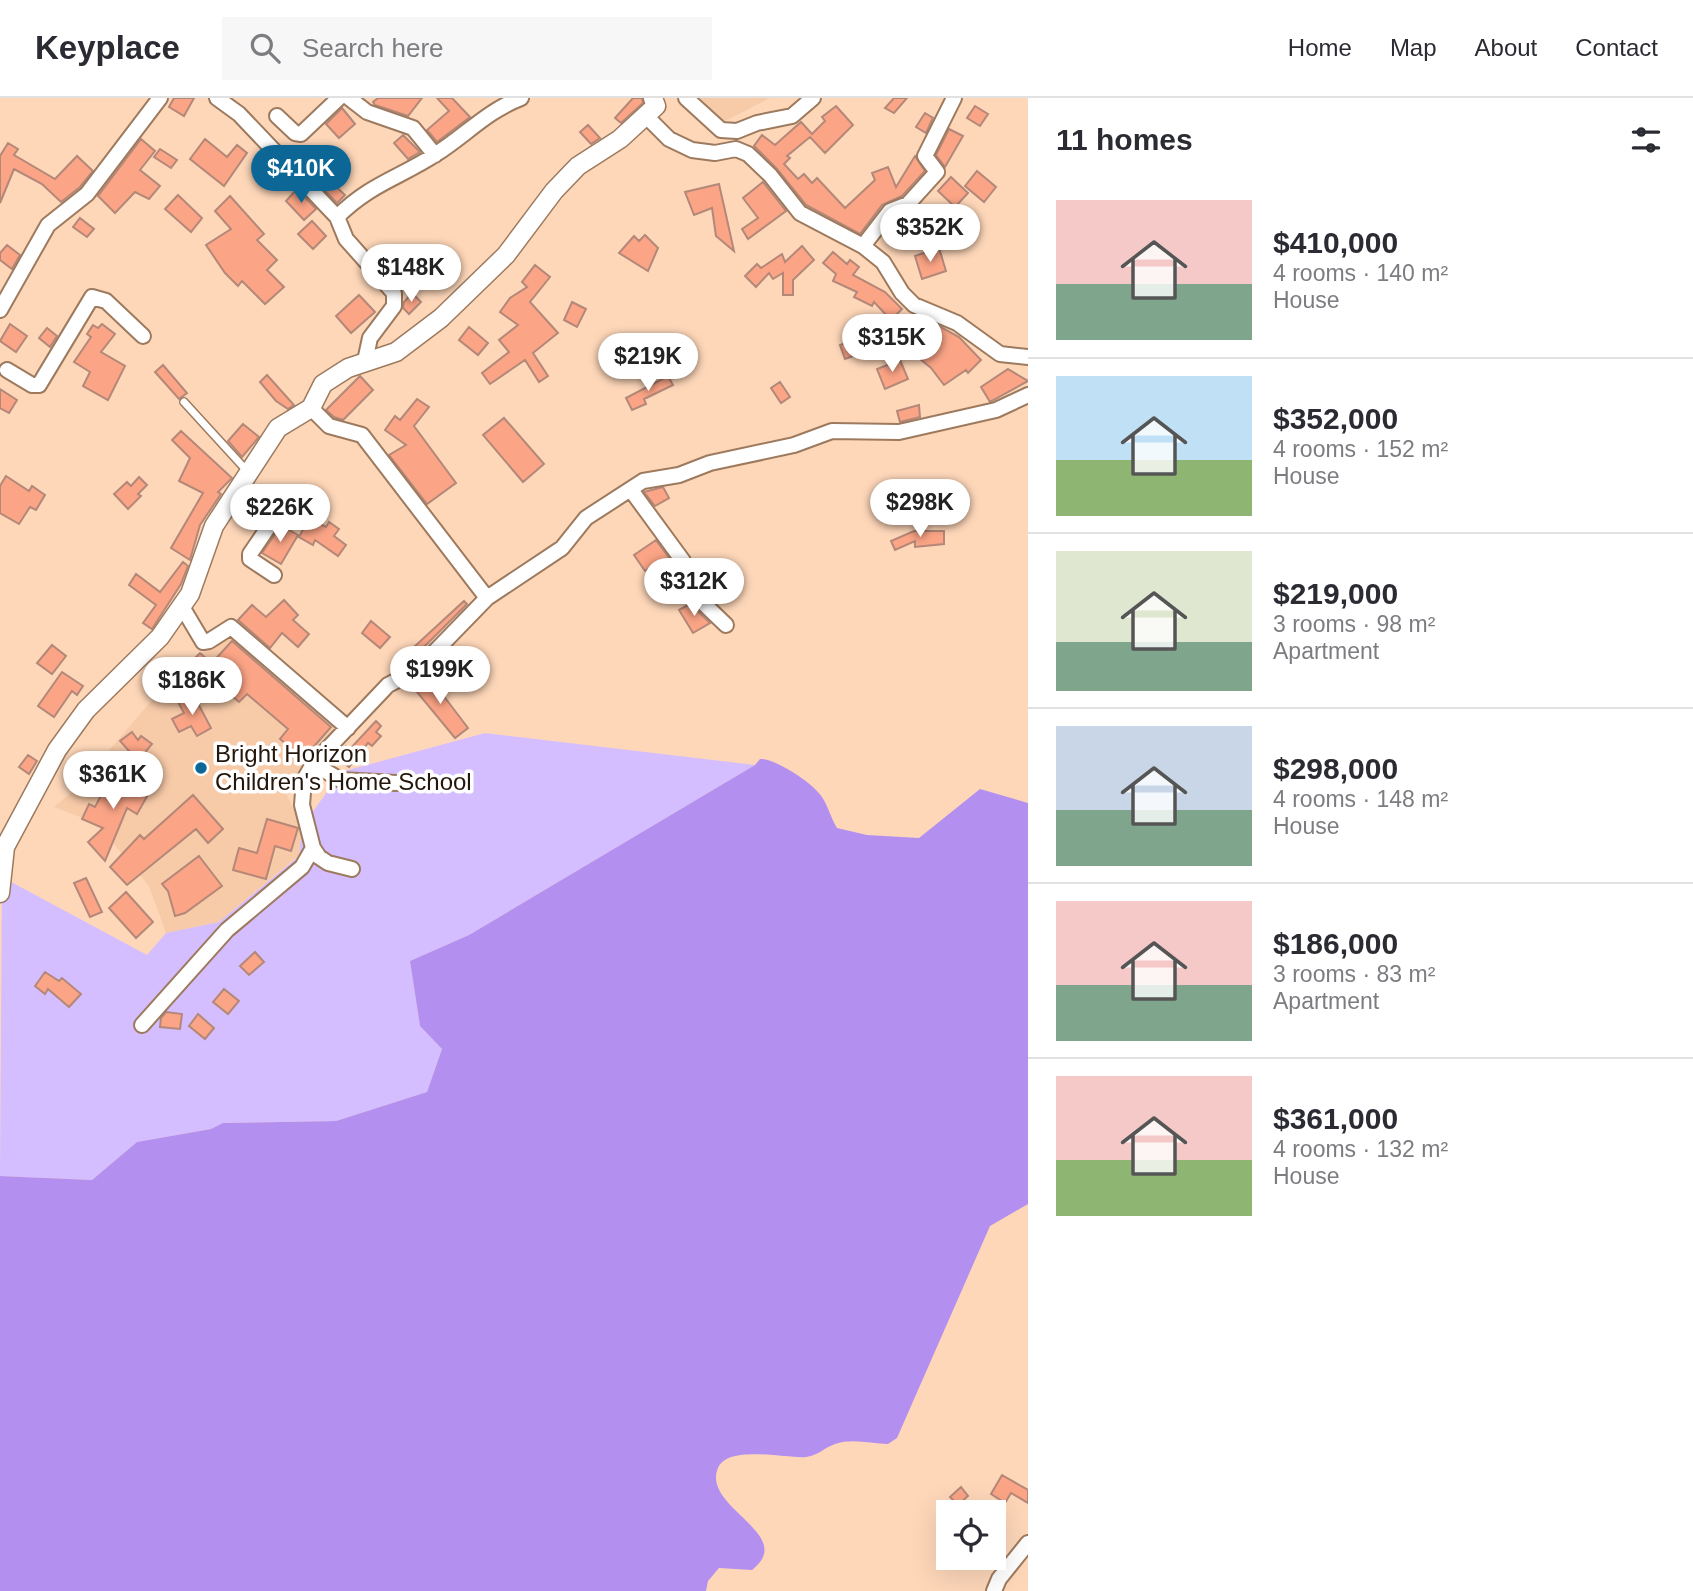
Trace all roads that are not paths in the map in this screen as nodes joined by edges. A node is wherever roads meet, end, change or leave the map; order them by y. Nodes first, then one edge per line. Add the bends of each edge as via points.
1 (160, 98) edge
2 (216, 98) edge
3 (340, 98) edge
4 (349, 98) edge
5 (521, 98) edge
6 (686, 98) edge
7 (813, 98) edge
8 (954, 98) edge
9 (656, 105) edge
10 (277, 116) dead end
11 (435, 155) junction
12 (337, 218) junction
13 (863, 246) junction
14 (0, 310) edge
15 (143, 336) dead end
16 (1028, 357) edge
17 (368, 359) junction
18 (2, 368) edge
19 (1028, 395) edge
20 (184, 402) dead end
21 (311, 408) junction
22 (248, 472) junction
23 (631, 490) junction
24 (230, 500) junction
25 (274, 575) dead end
26 (488, 598) junction
27 (181, 605) junction
28 (726, 625) dead end
29 (348, 728) junction
30 (313, 764) junction
31 (396, 783) dead end
32 (2, 846) edge
33 (313, 848) junction
34 (352, 869) dead end
35 (0, 893) edge
36 (142, 1025) dead end
37 (1028, 1543) edge
38 (994, 1591) edge

1 - 14 street via 87,194 48,225
2 - 12 street via 239,114
3 - 10 street via 301,134
4 - 11 street via 367,112 413,128
5 - 11 street via 489,113
6 - 7 street via 721,130 737,131 792,116
8 - 13 street via 925,156 937,172 908,204 890,211
9 - 13 street via 669,139 692,150 715,153 736,149 748,154 800,214
9 - 17 street via 620,139 578,166 506,255 441,318 396,352
11 - 12 street via 358,197
12 - 17 street via 345,239 394,293 394,306 370,338
13 - 16 street via 883,262 914,305 957,323 1000,354
15 - 18 street via 106,301 92,297 39,385
17 - 21 street via 323,384
19 - 23 street via 996,410 899,432 832,431 794,445 643,481
20 - 22 lane
21 - 22 street via 278,428
21 - 26 street via 329,426 362,435
22 - 24 street
23 - 26 street via 586,518 562,548
23 - 28 street via 682,561 676,577
24 - 25 street via 265,521 267,529 250,559
24 - 27 street via 214,526 199,575
26 - 29 street via 416,670 393,681
27 - 29 street via 203,642 231,627
27 - 32 street via 160,637 86,710 57,750
29 - 30 street
30 - 31 street via 341,780
30 - 33 street via 301,793
32 - 35 street
33 - 34 street via 328,863
33 - 36 street via 302,867 227,930
37 - 38 street

